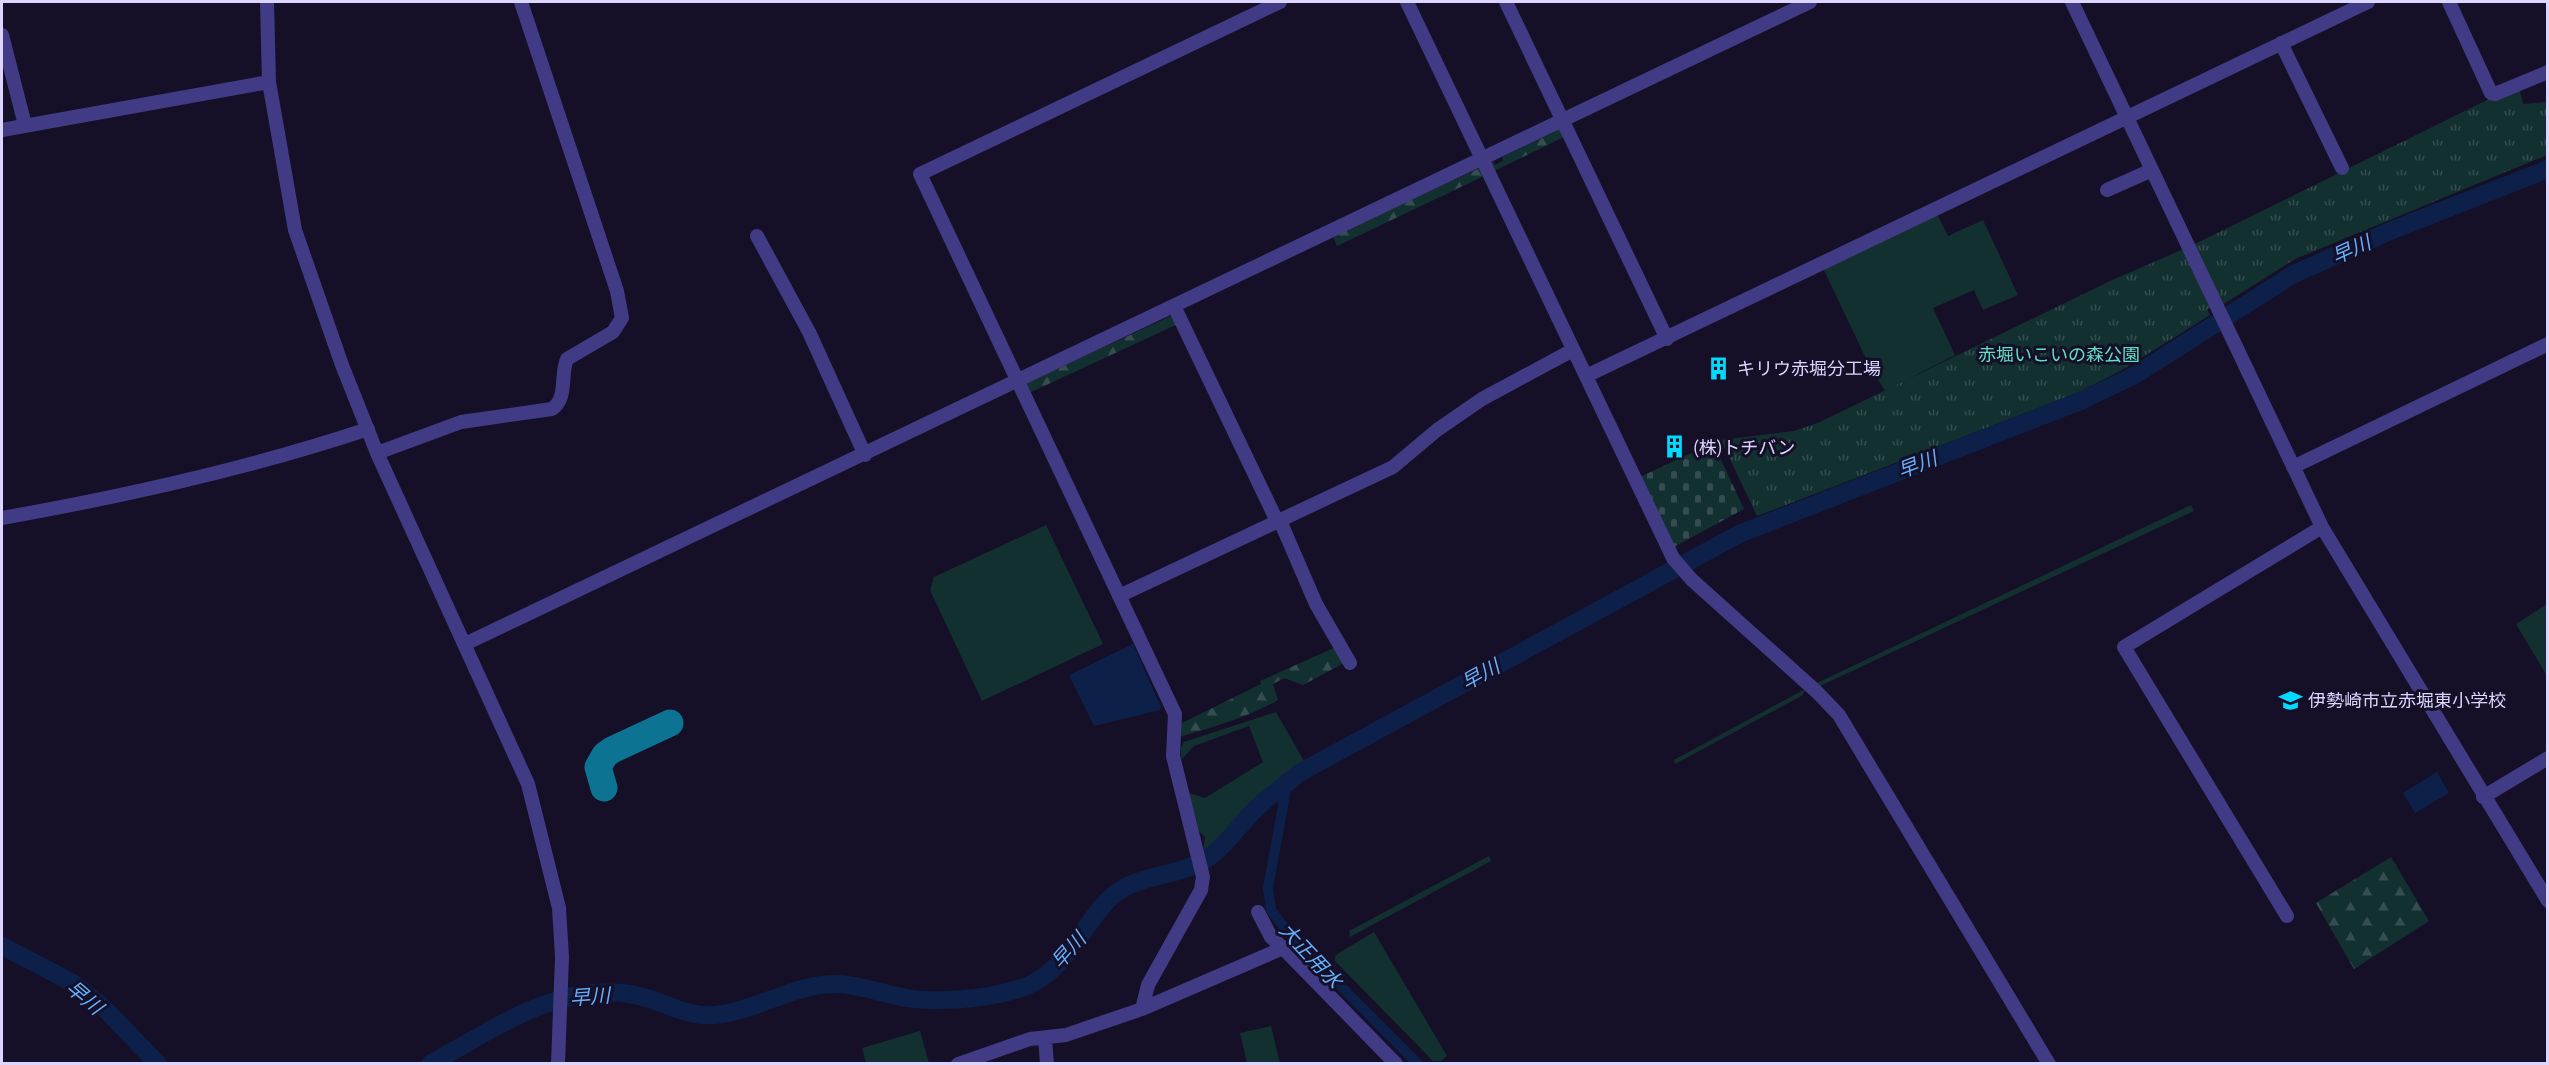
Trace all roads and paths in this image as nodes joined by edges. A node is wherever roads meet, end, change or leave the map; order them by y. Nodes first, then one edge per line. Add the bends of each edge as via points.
1 (267, 2) edge
2 (521, 2) edge
3 (1280, 2) edge
4 (1407, 2) edge
5 (1506, 2) edge
6 (1810, 2) edge
7 (2072, 2) edge
8 (2368, 2) edge
9 (2449, 2) edge
10 (2, 35) edge
11 (2281, 42) junction
12 (2547, 72) edge
13 (268, 82) junction
14 (2127, 116) junction
15 (1562, 121) junction
16 (25, 125) junction
17 (2, 130) edge
18 (1482, 159) junction
19 (2342, 168) dead end
20 (2152, 170) junction
21 (2107, 190) dead end
22 (757, 236) dead end
23 (1174, 306) junction
24 (1667, 339) junction
25 (2547, 344) edge
26 (1574, 350) junction
27 (1586, 376) junction
28 (1018, 381) junction
29 (368, 429) junction
30 (377, 453) junction
31 (864, 455) junction
32 (2293, 466) junction
33 (2, 518) edge
34 (1277, 520) junction
35 (2322, 527) junction
36 (1119, 596) junction
37 (465, 644) junction
38 (1350, 663) dead end
39 (2547, 758) edge
40 (2483, 797) junction
41 (2547, 901) edge
42 (1258, 912) dead end
43 (2286, 916) dead end
44 (1283, 948) junction
45 (1142, 1009) junction
46 (1045, 1038) junction
47 (558, 1064) edge
48 (958, 1064) edge
49 (1047, 1064) edge
50 (1396, 1064) edge
51 (2049, 1064) edge

1 - 13 street
2 - 30 street via 617,291 622,318 613,332 567,359 562,373 562,395 552,409 461,422
3 - 28 street via 920,174
4 - 18 street
5 - 15 street
6 - 15 street
7 - 14 street
8 - 11 street
9 - 12 street via 2491,93
10 - 16 street
11 - 14 street
11 - 19 street
13 - 16 street
13 - 29 street via 291,217
14 - 20 street
14 - 24 street
15 - 18 street
15 - 24 street
16 - 17 street
18 - 23 street
18 - 26 street
20 - 21 street
20 - 32 street
22 - 31 street via 814,342
23 - 28 street
23 - 34 street
24 - 27 street
25 - 32 street
26 - 27 street
26 - 34 street via 1501,387 1456,416 1393,467
27 - 51 street via 1673,558 1839,715
28 - 31 street
28 - 36 street
29 - 30 street
29 - 33 street via 147,491
30 - 37 street
31 - 37 street
32 - 35 street
34 - 36 street
34 - 38 street via 1316,604
35 - 40 street
35 - 43 street via 2124,647
36 - 45 street via 1175,714 1173,756 1203,877 1201,890 1148,985
37 - 47 street via 528,784 559,908
39 - 40 street
40 - 41 street
42 - 44 street via 1271,937
44 - 45 street
44 - 50 street
45 - 46 street via 1066,1035
46 - 48 street via 1030,1039
46 - 49 street

